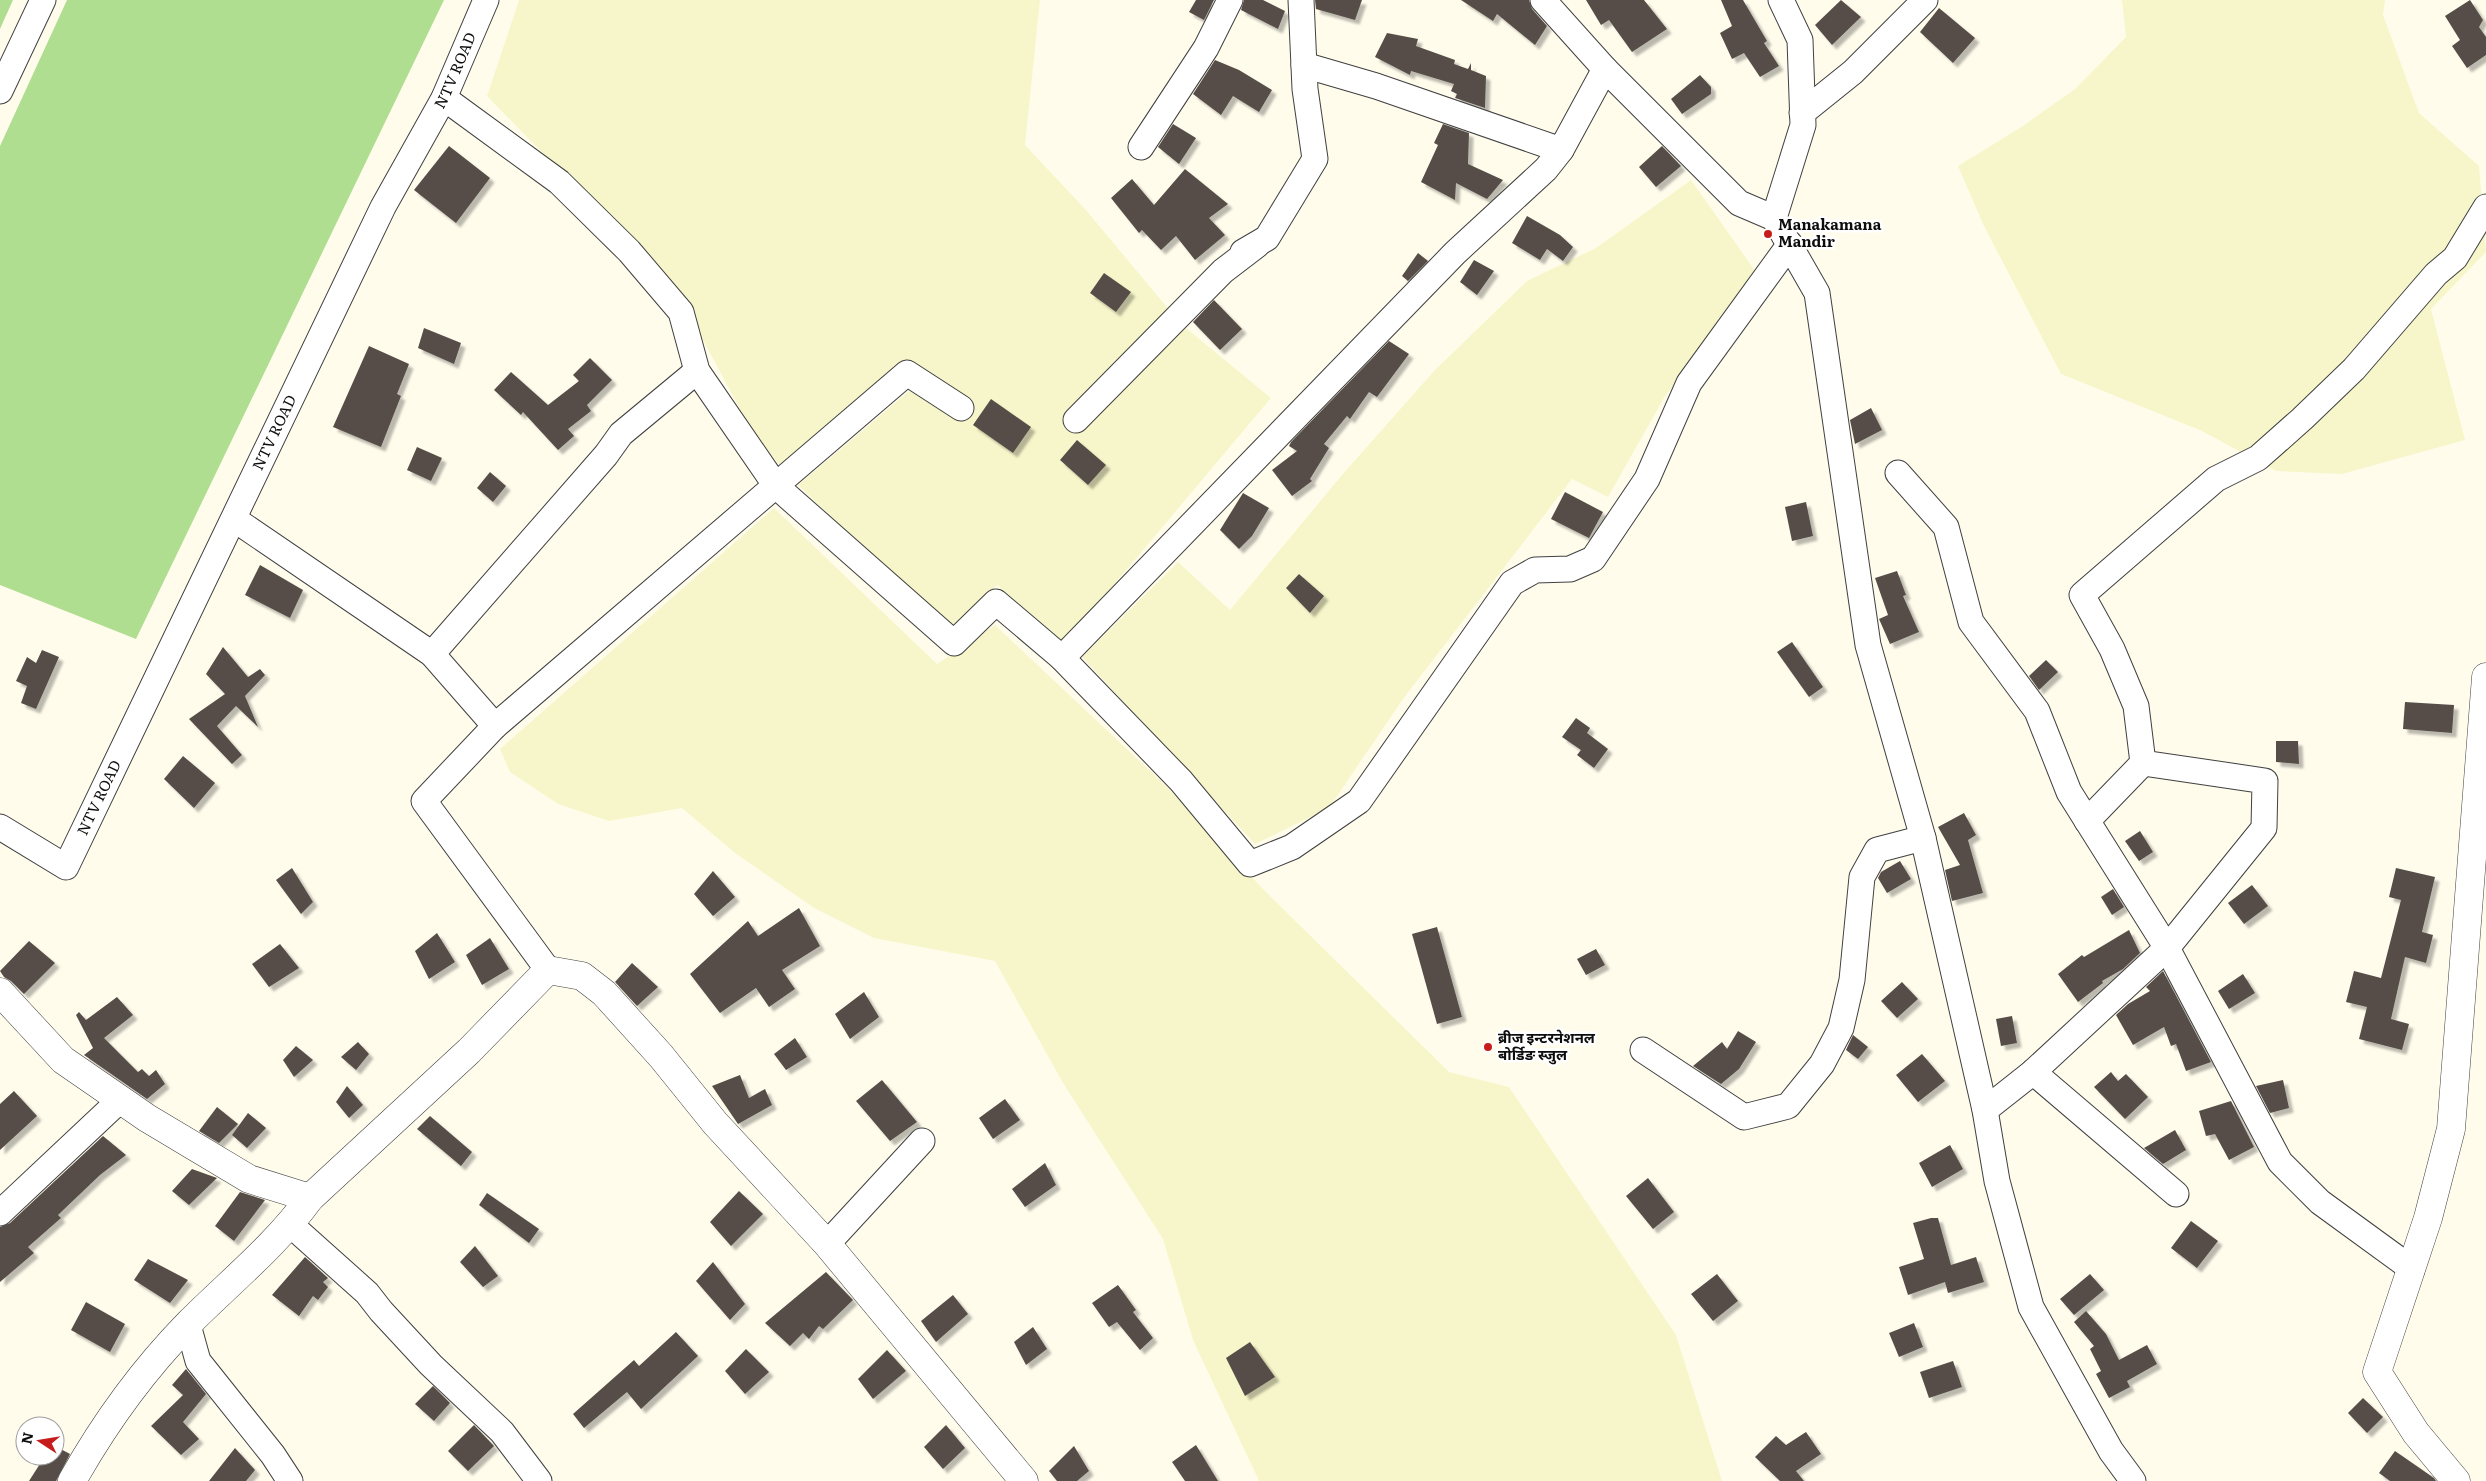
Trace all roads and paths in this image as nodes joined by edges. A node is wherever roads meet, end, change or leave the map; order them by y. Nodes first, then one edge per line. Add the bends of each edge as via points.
1 (43, 0) edge
2 (486, 0) edge
3 (1230, 0) edge
4 (1301, 0) edge
5 (1543, 0) edge
6 (1781, 0) edge
7 (1925, 0) edge
8 (1304, 65) junction
9 (1605, 69) junction
10 (0, 92) edge
11 (444, 98) junction
12 (1802, 113) junction
13 (1141, 147) dead end
14 (1562, 150) junction
15 (2486, 207) edge
16 (1774, 218) junction
17 (1267, 238) junction
18 (1790, 244) junction
19 (1243, 252) dead end
20 (696, 372) junction
21 (961, 408) dead end
22 (1076, 420) dead end
23 (1898, 473) dead end
24 (776, 486) junction
25 (234, 519) junction
26 (432, 654) junction
27 (1062, 658) junction
28 (2486, 677) edge
29 (495, 726) junction
30 (2483, 750) edge
31 (2143, 763) junction
32 (2087, 821) junction
33 (0, 827) edge
34 (1923, 838) junction
35 (2167, 948) junction
36 (548, 970) junction
37 (0, 992) edge
38 (1643, 1050) dead end
39 (2033, 1072) junction
40 (120, 1100) junction
41 (1985, 1110) junction
42 (922, 1141) dead end
43 (2176, 1194) dead end
44 (310, 1198) junction
45 (0, 1212) edge
46 (291, 1225) junction
47 (827, 1244) junction
48 (2412, 1269) junction
49 (188, 1325) junction
50 (72, 1481) edge
51 (290, 1481) edge
52 (539, 1481) edge
53 (1024, 1481) edge
54 (2133, 1481) edge
55 (2456, 1481) edge

1 - 10 street
2 - 11 street, NTV ROAD
3 - 13 street via 1206,48
4 - 8 street
5 - 9 street
6 - 12 street via 1800,40
7 - 12 street via 1853,72
8 - 14 street via 1376,86
8 - 17 street via 1316,159
9 - 14 street
9 - 16 street via 1740,203
11 - 20 street via 559,182 628,251 681,312
11 - 25 street, NTV ROAD via 383,208
12 - 16 street via 1802,125
14 - 27 street via 1546,169 1455,253
15 - 31 street via 2455,258 2436,274 2354,369 2302,419 2258,458 2209,486 2082,595 2112,649 2136,706
16 - 18 street
17 - 19 street
17 - 22 street via 1223,270
18 - 27 street via 1689,383 1647,479 1593,558 1570,569 1535,570 1512,584 1359,800 1292,847 1250,864 1180,781
18 - 34 street via 1817,293 1868,645
20 - 24 street
20 - 26 street via 621,434
21 - 24 street via 907,373
23 - 32 street via 1946,527 1971,622 2037,711 2069,792
24 - 27 street via 954,644 996,602
24 - 29 street
25 - 26 street
25 - 33 street, NTV ROAD via 66,867
26 - 29 street
28 - 30 street
29 - 36 street via 424,801
30 - 48 street via 2451,1129
31 - 32 street
31 - 35 street via 2265,781 2264,828
32 - 35 street
34 - 38 street via 1876,850 1862,877 1852,980 1840,1028 1822,1064 1788,1106 1744,1117
34 - 41 street
35 - 39 street
35 - 48 street via 2280,1162 2320,1202
36 - 44 street via 469,1051
36 - 47 street via 582,976 604,994 661,1056 715,1123
37 - 40 street via 63,1060
39 - 41 street
39 - 43 street
40 - 44 street via 249,1178
40 - 45 street
41 - 54 street via 1997,1181 2031,1306 2111,1452
42 - 47 street
44 - 46 street
46 - 49 street
46 - 52 street via 367,1293 431,1365 502,1432
47 - 53 street
48 - 55 street via 2377,1372 2416,1433
49 - 50 street via 122,1400
49 - 51 street via 198,1361

